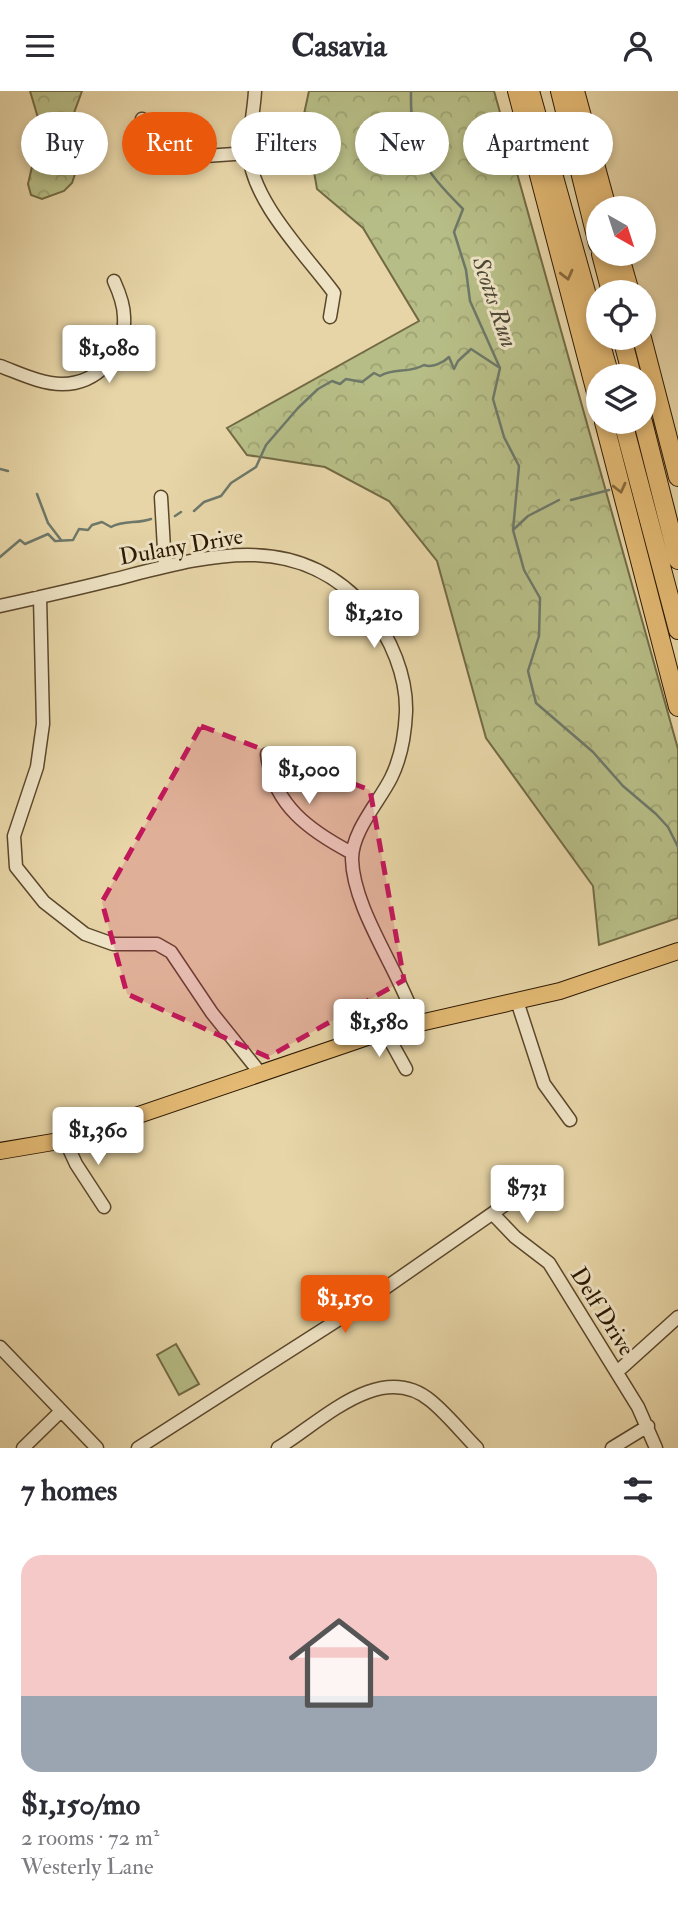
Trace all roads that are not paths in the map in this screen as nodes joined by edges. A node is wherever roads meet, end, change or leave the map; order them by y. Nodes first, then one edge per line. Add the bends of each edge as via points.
1 (256, 91) edge
2 (517, 91) edge
3 (530, 91) edge
4 (575, 91) edge
5 (562, 99) edge
6 (254, 112) edge
7 (257, 175) edge
8 (586, 196) edge
9 (604, 196) edge
10 (114, 281) dead end
11 (586, 291) edge
12 (330, 317) dead end
13 (645, 350) edge
14 (589, 364) edge
15 (0, 366) edge
16 (607, 434) edge
17 (626, 434) edge
18 (646, 434) edge
19 (678, 477) edge
20 (161, 497) dead end
21 (678, 560) edge
22 (166, 566) junction
23 (40, 597) junction
24 (0, 606) edge
25 (678, 631) edge
26 (678, 707) edge
27 (267, 754) dead end
28 (352, 853) junction
29 (678, 951) edge
30 (517, 1001) junction
31 (417, 1025) junction
32 (385, 1031) junction
33 (407, 1069) dead end
34 (261, 1074) junction
35 (570, 1120) dead end
36 (65, 1140) junction
37 (0, 1151) edge
38 (529, 1188) dead end
39 (104, 1207) dead end
40 (493, 1214) junction
41 (678, 1318) edge
42 (0, 1347) edge
43 (617, 1372) junction
44 (61, 1411) junction
45 (648, 1426) junction
46 (285, 1446) edge
47 (23, 1448) edge
48 (97, 1448) edge
49 (138, 1448) edge
50 (477, 1448) edge
51 (612, 1448) edge
52 (656, 1448) edge

1 - 6 street
2 -> 14 highway
3 - 11 highway
4 - 9 highway
5 - 8 highway
7 - 12 street via 267,204 334,293
10 - 15 street via 123,305 124,327 117,351 104,368 84,380 64,384
13 - 19 highway
16 -> 26 highway
17 - 25 highway
18 - 21 highway
20 - 22 street
22 - 23 street, Dulany Drive
22 - 28 street, Dulany Drive via 231,554 281,556 331,578 379,623 402,679 406,716 397,764
23 - 24 street, Dulany Drive
23 - 34 street via 43,724 37,767 14,836 16,867 44,902 85,934 113,944 157,944 171,952
27 - 28 street via 276,788 295,815 320,836
28 - 31 street via 363,904 409,998
29 - 30 main road via 572,988
30 - 31 main road
30 - 35 street via 544,1084
31 - 32 main road
32 - 33 street
32 - 34 main road
34 - 36 main road
36 - 37 main road
36 - 39 street
38 - 40 street
40 - 43 street, Delf Drive via 549,1263
40 - 49 street
41 - 43 street
42 - 44 street
43 - 45 street, Delf Drive
44 - 47 street
44 - 48 street
45 - 51 street
45 - 52 street, Delf Drive
46 - 50 street via 363,1393 387,1387 421,1394

